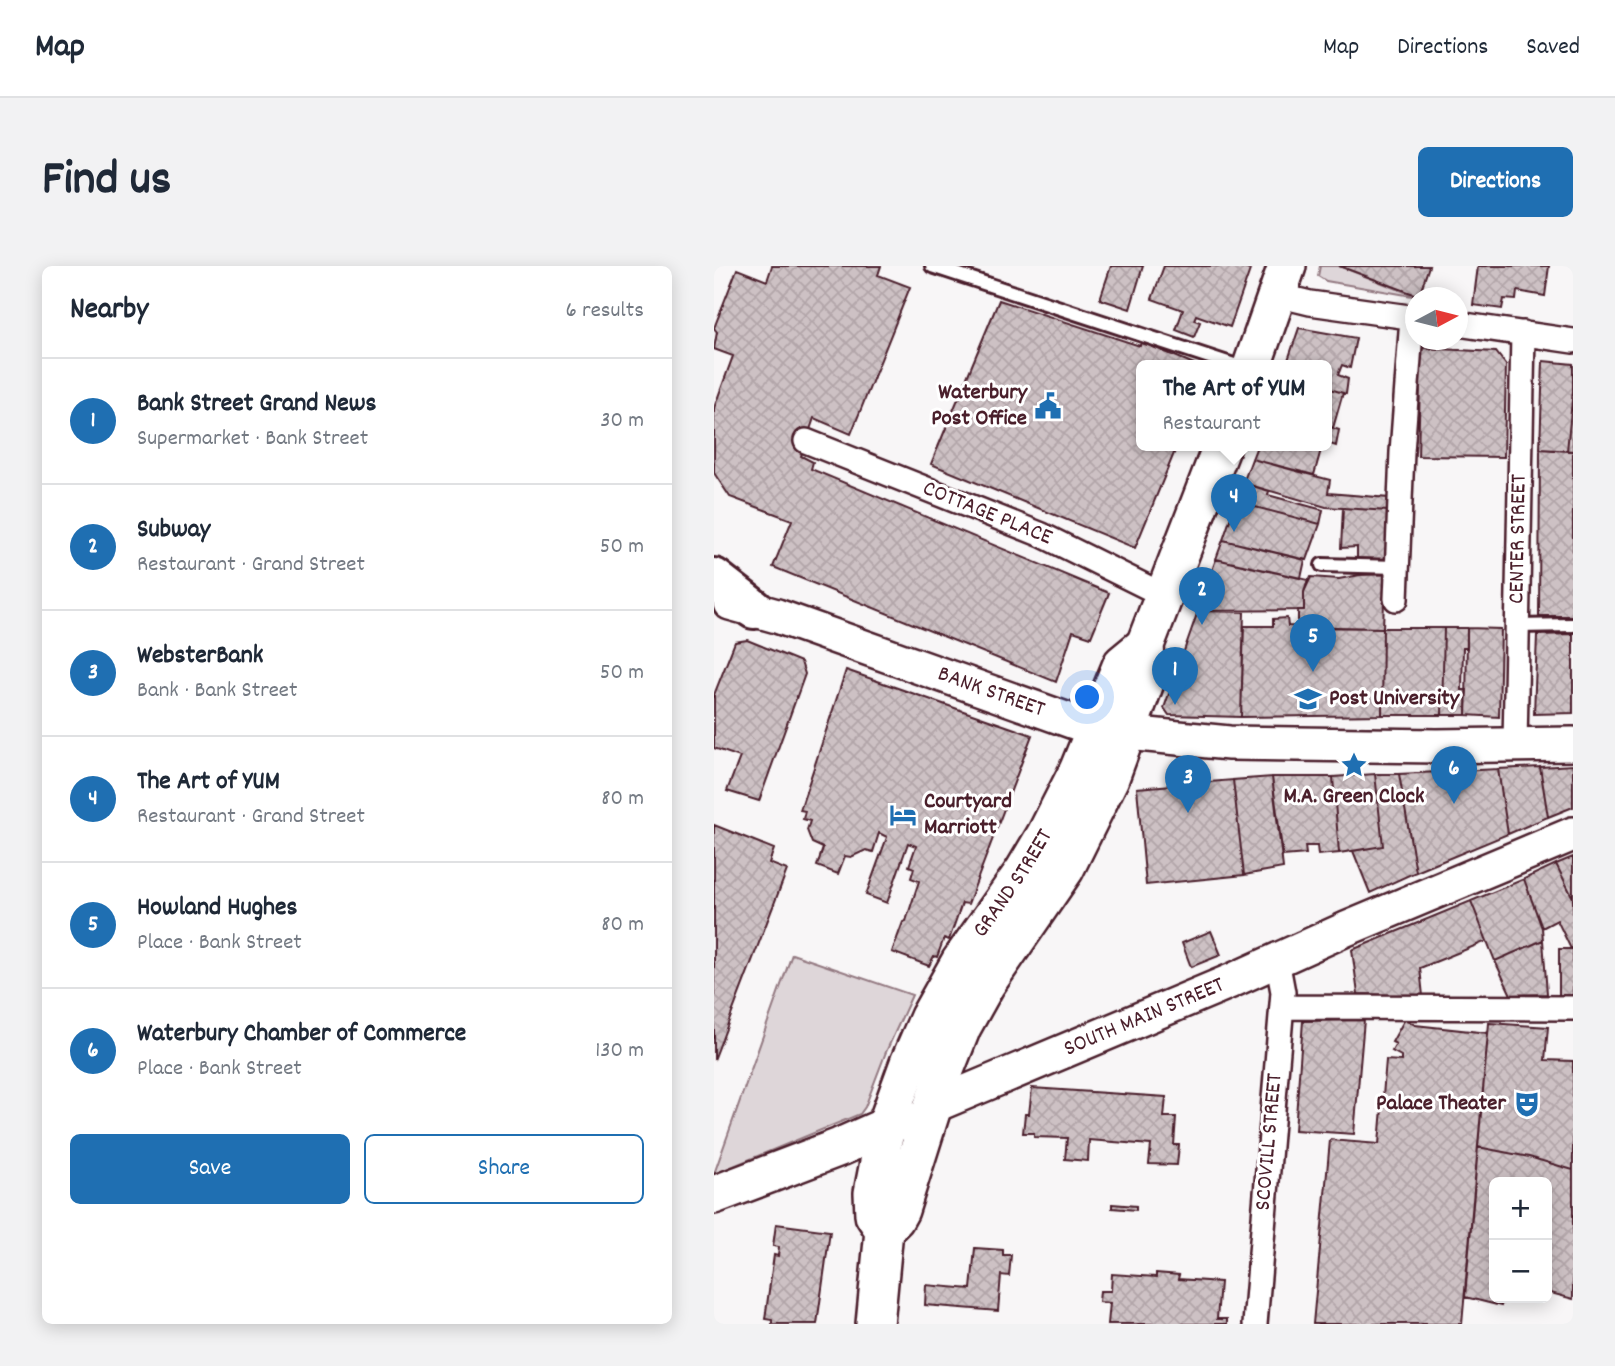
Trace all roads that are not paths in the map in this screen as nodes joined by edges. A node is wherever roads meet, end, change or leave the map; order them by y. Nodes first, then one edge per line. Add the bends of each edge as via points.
1 (932, 266) edge
2 (1282, 281) edge
3 (1405, 317) edge
4 (1468, 325) edge
5 (1523, 333) junction
6 (1573, 341) edge
7 (1411, 350) edge
8 (1219, 360) edge
9 (1254, 360) edge
10 (806, 441) dead end
11 (1220, 451) edge
12 (1322, 565) dead end
13 (1397, 567) junction
14 (715, 584) edge
15 (1165, 596) junction
16 (1396, 599) dead end
17 (754, 609) joint
18 (1517, 625) junction
19 (1573, 625) edge
20 (1112, 730) junction
21 (1515, 744) junction
22 (1573, 744) edge
23 (1573, 834) edge
24 (1277, 960) junction
25 (1282, 1007) junction
26 (1573, 1008) edge
27 (933, 1105) junction
28 (886, 1126) junction
29 (714, 1195) edge
30 (884, 1230) junction
31 (875, 1324) edge
32 (1255, 1324) edge

1 - 8 lane
2 - 3 street via 1310,303
2 - 9 main road
4 - 5 street
5 - 6 street
5 - 18 street, CENTER STREET
7 - 13 street
10 - 15 street, COTTAGE PLACE via 1042,535
11 - 15 main road, GRAND STREET
12 - 13 lane
13 - 16 street
14 - 17 highway
15 - 20 main road, GRAND STREET via 1145,645 1148,672
17 - 20 main road, BANK STREET via 1074,722
18 - 19 lane
18 - 21 street, CENTER STREET
20 - 21 main road, BANK STREET via 1240,744
20 - 27 main road, GRAND STREET via 1110,778 1079,843 971,1010
20 - 28 main road, GRAND STREET via 1078,771 1024,871 960,962 909,1063
21 - 22 main road, BANK STREET
23 - 24 main road, SOUTH MAIN STREET
24 - 25 street, SCOVILL STREET
24 - 27 main road, SOUTH MAIN STREET
25 - 26 street
25 - 32 street, SCOVILL STREET
27 - 28 main road, SOUTH MAIN STREET
27 - 30 main road, GRAND STREET via 900,1210
28 - 29 main road, SOUTH MAIN STREET
28 - 30 main road, GRAND STREET via 872,1203
30 - 31 main road

